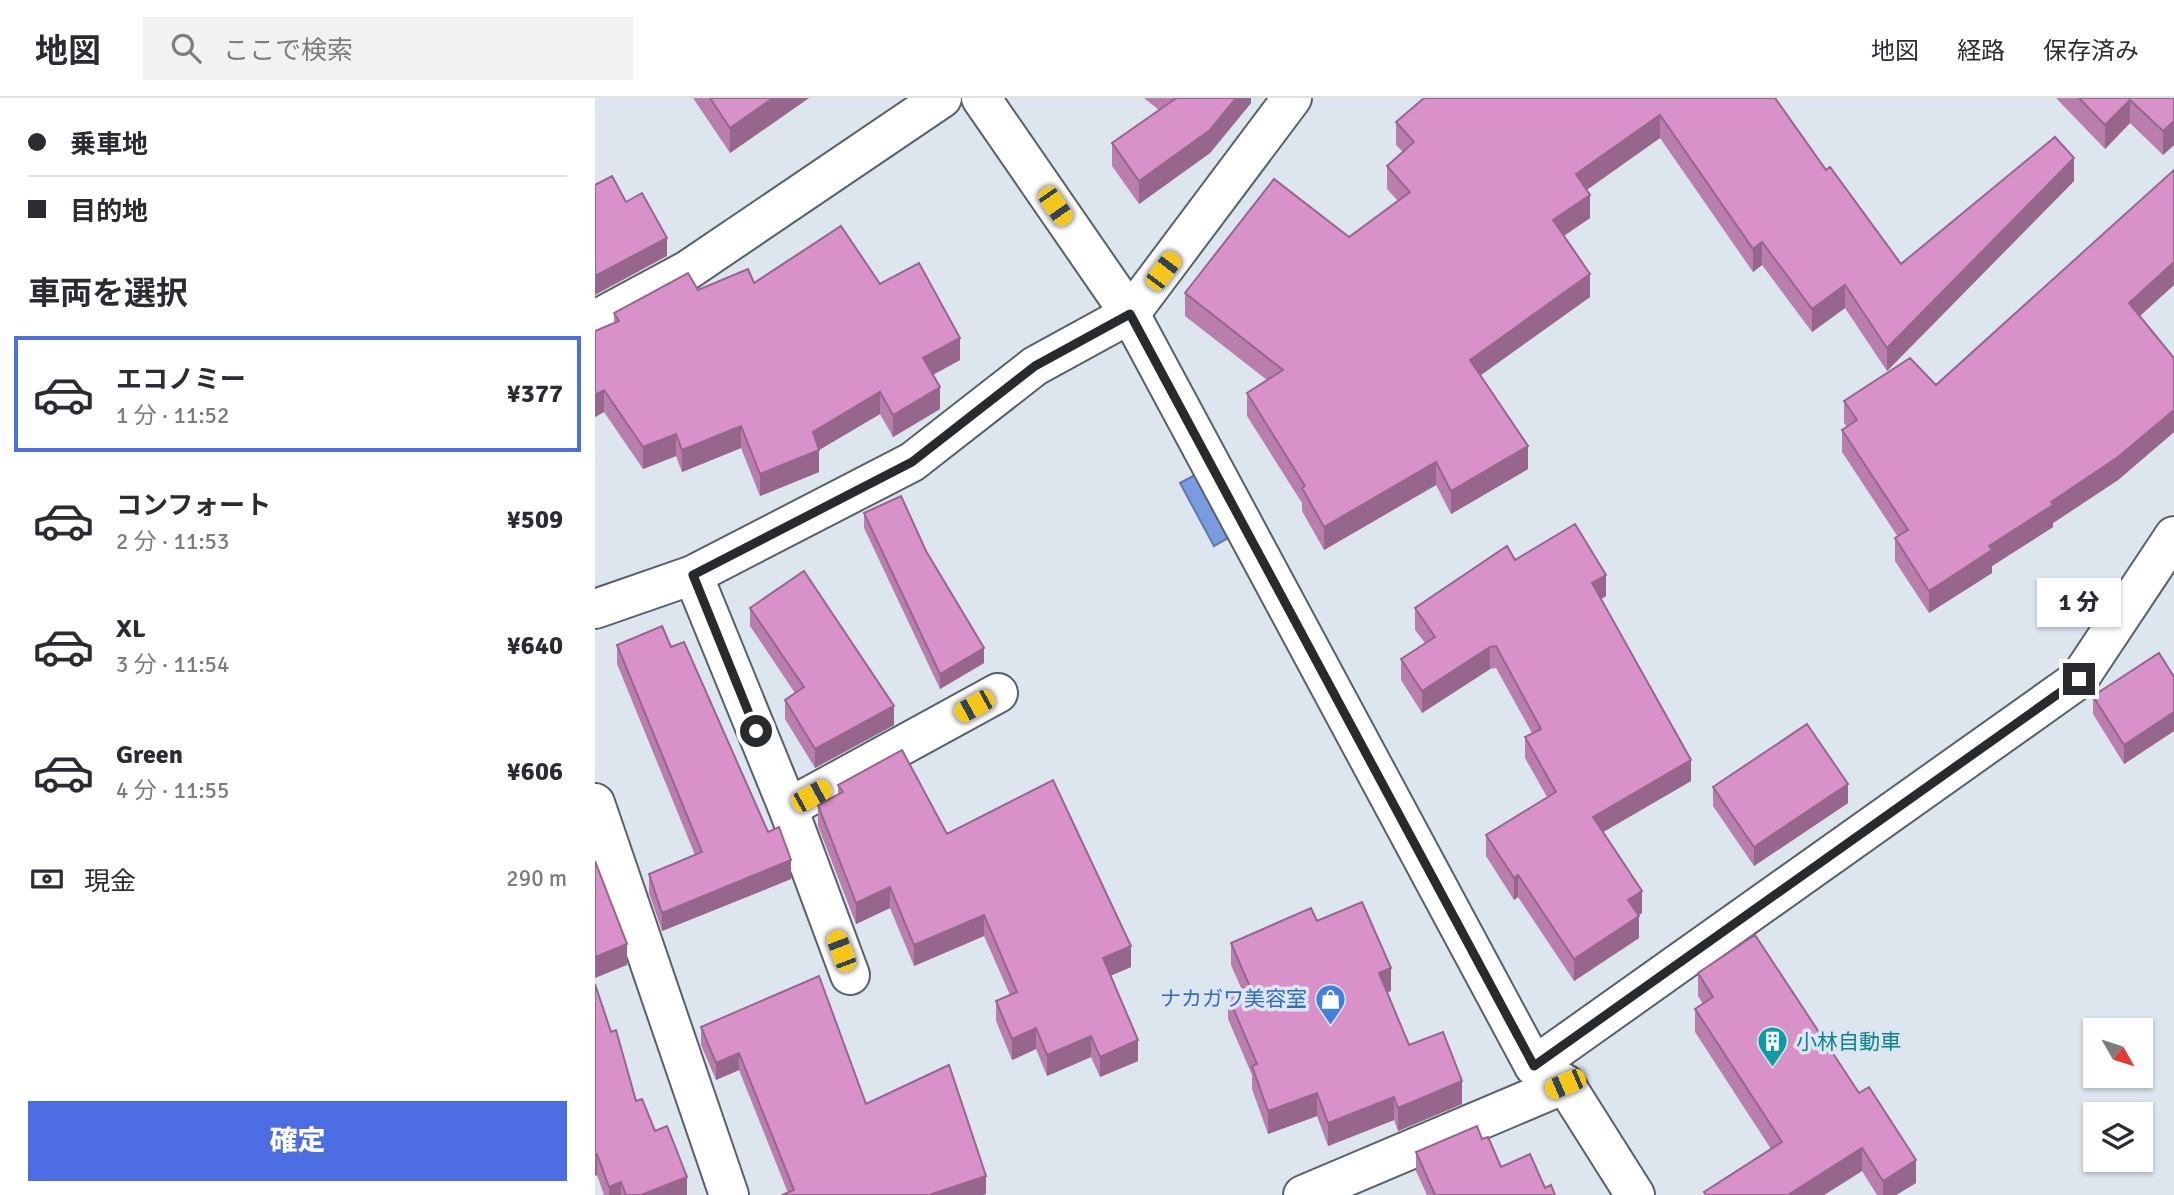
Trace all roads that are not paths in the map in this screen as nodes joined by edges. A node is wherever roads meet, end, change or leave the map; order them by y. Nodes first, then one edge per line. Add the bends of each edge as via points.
1 (942, 98) edge
2 (981, 98) edge
3 (1292, 98) edge
4 (1130, 314) junction
5 (595, 320) edge
6 (2174, 536) edge
7 (693, 575) junction
8 (595, 609) edge
9 (998, 693) dead end
10 (595, 803) edge
11 (787, 808) junction
12 (850, 975) dead end
13 (1550, 1075) junction
14 (729, 1195) edge
15 (1303, 1195) edge
16 (1635, 1195) edge

1 - 5 street via 688,270
2 - 4 street
3 - 4 street
4 - 7 street via 1035,366 912,462
4 - 13 street
6 - 13 street via 2079,679
7 - 8 street
7 - 11 street
9 - 11 street
10 - 14 street
11 - 12 street
13 - 15 street
13 - 16 street

